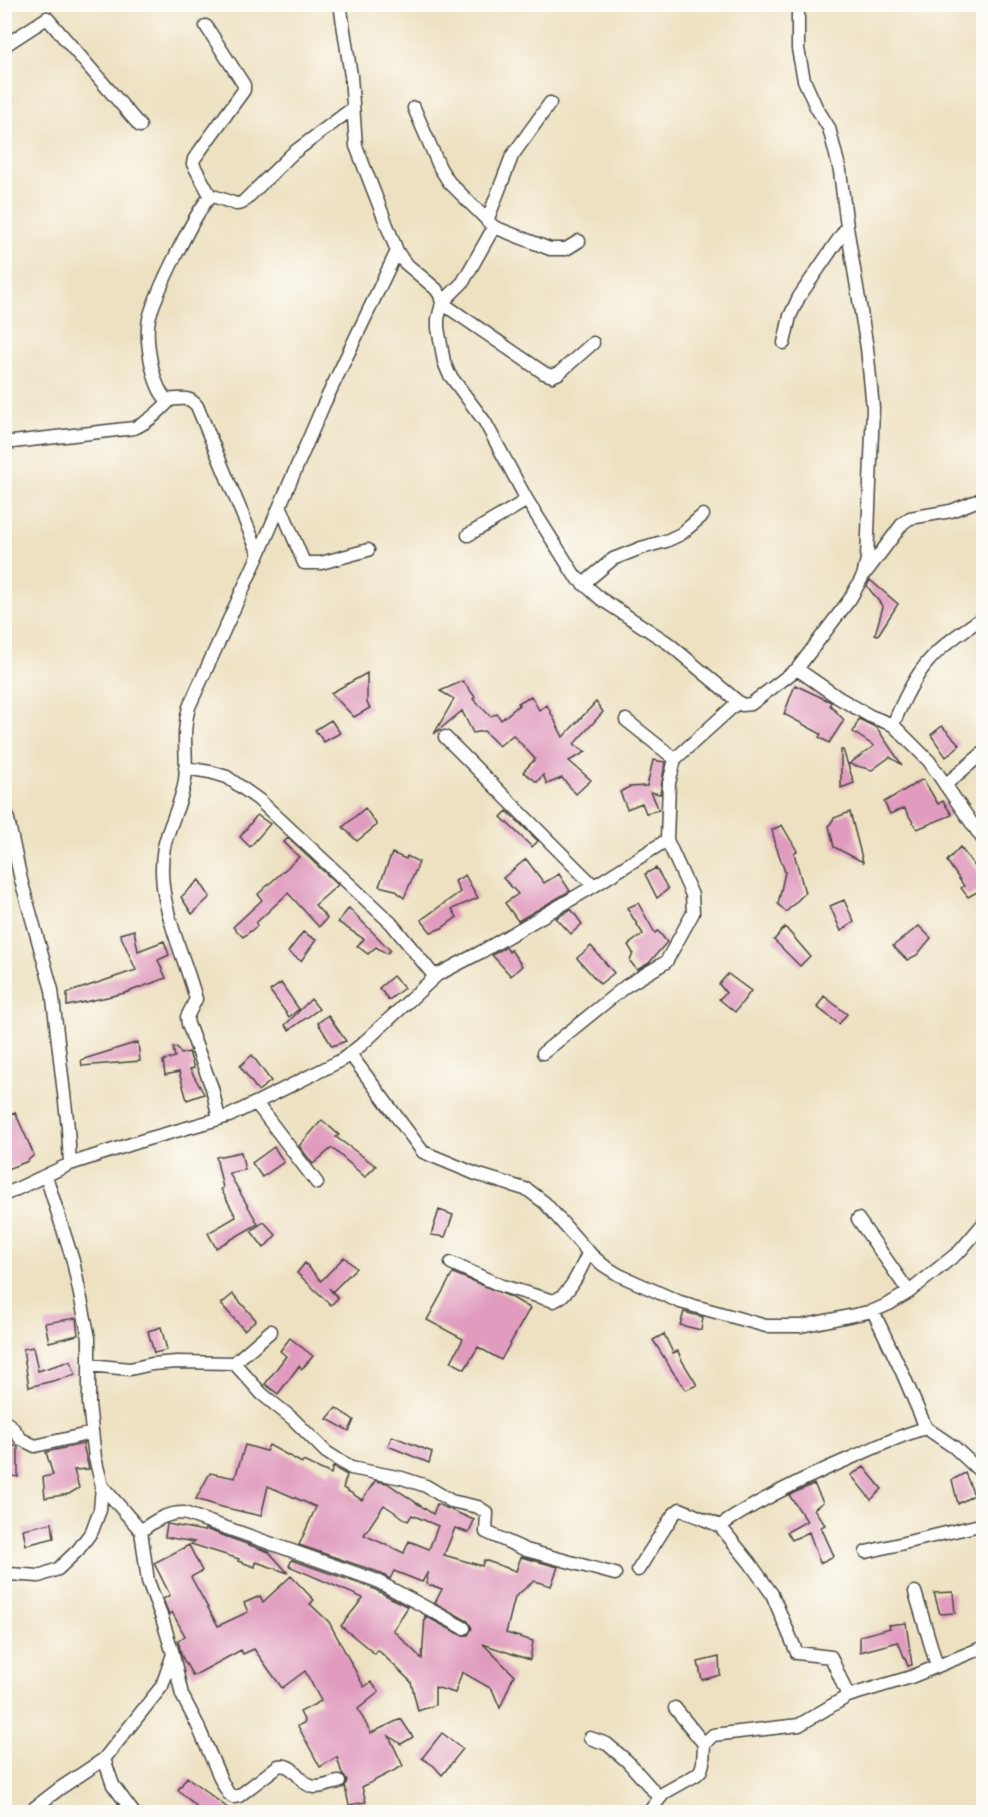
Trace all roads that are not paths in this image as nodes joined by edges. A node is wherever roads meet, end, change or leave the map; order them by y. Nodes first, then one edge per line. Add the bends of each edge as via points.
1 (340, 4) edge
2 (798, 4) edge
3 (206, 26) dead end
4 (4, 46) edge
5 (550, 103) dead end
6 (353, 108) junction
7 (414, 108) dead end
8 (140, 126) dead end
9 (211, 197) junction
10 (491, 224) junction
11 (847, 227) junction
12 (579, 242) dead end
13 (397, 251) junction
14 (442, 303) junction
15 (593, 342) dead end
16 (784, 343) dead end
17 (170, 400) junction
18 (4, 443) edge
19 (984, 498) edge
20 (527, 500) junction
21 (280, 505) junction
22 (703, 515) dead end
23 (468, 534) dead end
24 (368, 550) dead end
25 (259, 554) junction
26 (863, 576) junction
27 (583, 584) junction
28 (984, 617) edge
29 (797, 669) junction
30 (738, 702) junction
31 (626, 720) dead end
32 (893, 725) junction
33 (445, 737) dead end
34 (984, 752) edge
35 (675, 759) junction
36 (185, 768) junction
37 (945, 785) junction
38 (4, 801) edge
39 (668, 840) junction
40 (984, 841) edge
41 (594, 886) junction
42 (437, 975) junction
43 (543, 1053) dead end
44 (350, 1054) junction
45 (256, 1103) junction
46 (219, 1119) junction
47 (70, 1164) junction
48 (46, 1176) junction
49 (317, 1183) dead end
50 (4, 1195) edge
51 (858, 1220) dead end
52 (984, 1223) edge
53 (589, 1252) junction
54 (451, 1263) dead end
55 (909, 1292) junction
56 (873, 1311) junction
57 (271, 1331) dead end
58 (234, 1363) junction
59 (89, 1365) junction
60 (4, 1421) edge
61 (926, 1428) junction
62 (92, 1433) junction
63 (984, 1475) edge
64 (102, 1486) junction
65 (984, 1524) edge
66 (720, 1526) junction
67 (141, 1531) junction
68 (866, 1552) dead end
69 (638, 1570) dead end
70 (9, 1574) dead end
71 (615, 1574) dead end
72 (915, 1592) dead end
73 (464, 1628) dead end
74 (984, 1647) edge
75 (173, 1654) junction
76 (937, 1666) junction
77 (848, 1696) junction
78 (675, 1708) dead end
79 (590, 1738) dead end
80 (704, 1744) junction
81 (104, 1759) junction
82 (339, 1782) dead end
83 (659, 1797) junction
84 (29, 1812) edge
85 (133, 1812) edge
86 (649, 1812) edge

1 - 6 street
2 - 11 street via 798,49 804,80 829,128 840,171
3 - 9 street via 243,81 244,90 194,159
4 - 8 street via 47,18
5 - 10 street via 512,156
6 - 9 street via 293,153 242,203
6 - 13 street via 356,146
7 - 10 street via 449,182
9 - 17 street via 182,246 150,319 151,357 160,390
10 - 12 street via 550,249 566,249
10 - 14 street via 463,282
11 - 16 street via 799,297
11 - 26 street via 873,408
13 - 14 street via 436,289
13 - 21 street
14 - 15 street via 552,376
14 - 20 street via 438,328 449,374 485,422
17 - 18 street via 158,414 134,428
17 - 25 street via 188,398 197,406
19 - 26 street via 951,511 910,518
20 - 23 street
20 - 27 street
21 - 24 street via 304,563 321,563
21 - 25 street
22 - 27 street via 681,534 613,560
25 - 36 street via 189,707 183,741
26 - 29 street
27 - 30 street via 668,643
28 - 32 street via 945,644 924,665 905,695
29 - 30 street via 751,704
29 - 32 street via 839,698
30 - 35 street
31 - 35 street
32 - 37 street via 929,761
33 - 41 street
34 - 37 street
35 - 39 street via 669,783
36 - 42 street via 227,777 259,800 391,923
36 - 46 street via 185,781 165,846 165,897 196,999 187,1017 188,1024
37 - 40 street
38 - 47 street via 52,990
39 - 41 street
39 - 43 street via 692,895 693,912 666,962 626,986
41 - 42 street
42 - 44 street
44 - 45 street
44 - 53 street via 423,1152 528,1190
45 - 46 street
45 - 49 street
46 - 47 street
47 - 48 street
48 - 50 street
48 - 59 street via 73,1261 88,1338
51 - 55 street
52 - 55 street via 960,1251
53 - 54 street via 569,1289 554,1301 502,1286
53 - 56 street via 619,1275 680,1302 766,1326 801,1326
55 - 56 street
56 - 61 street
57 - 58 street
58 - 59 street via 177,1362 130,1369
58 - 71 street via 326,1452 351,1468 426,1486 451,1501 487,1513 486,1532 494,1536 526,1550
59 - 62 street
60 - 62 street via 21,1439 35,1446
61 - 63 street
61 - 66 street via 897,1436 802,1478
62 - 64 street
64 - 67 street
64 - 70 street via 100,1510 92,1531 71,1557 58,1569 39,1576
65 - 68 street
66 - 69 street via 680,1509 672,1515
66 - 77 street via 771,1594 797,1653 831,1657
67 - 73 street via 170,1513 184,1513 375,1580
67 - 75 street via 148,1581
72 - 76 street
74 - 76 street
75 - 81 street via 162,1686
75 - 82 street via 182,1695 233,1797 284,1765 314,1787
76 - 77 street
77 - 80 street via 799,1725 719,1734
78 - 80 street
79 - 83 street via 607,1744 627,1761
80 - 83 street via 701,1770
81 - 84 street
81 - 85 street via 113,1785
83 - 86 street

